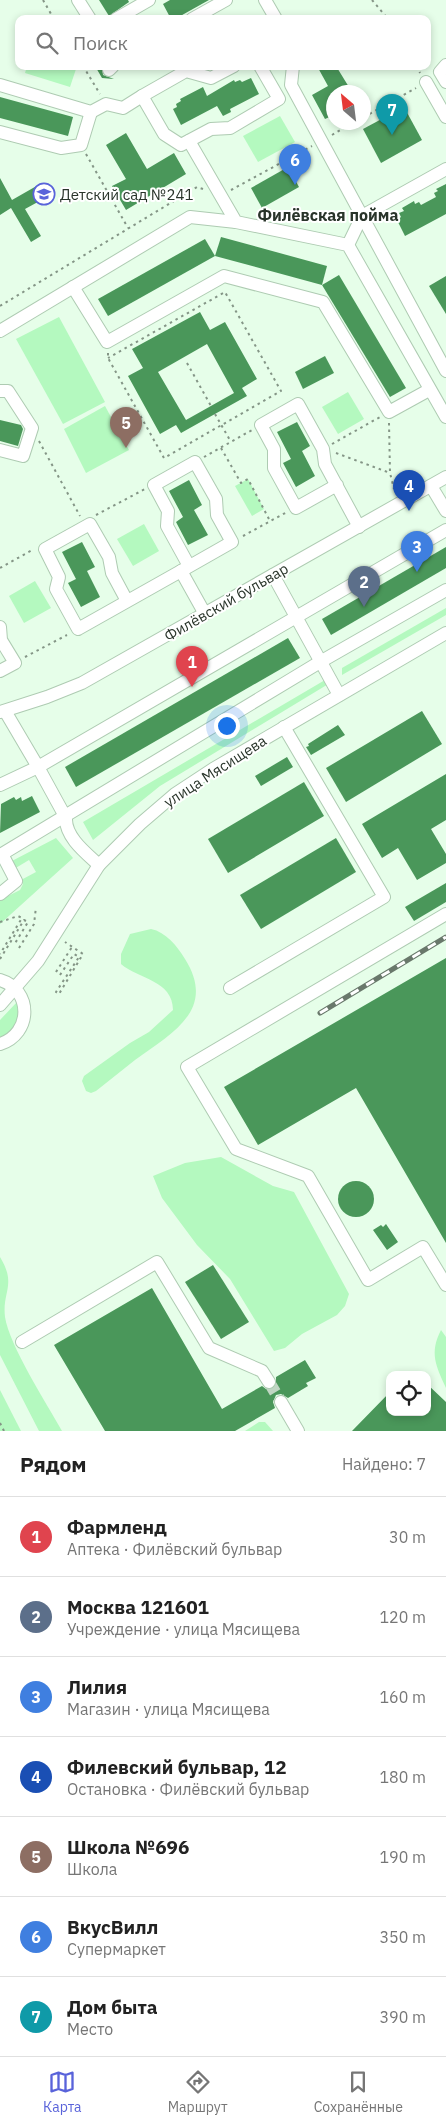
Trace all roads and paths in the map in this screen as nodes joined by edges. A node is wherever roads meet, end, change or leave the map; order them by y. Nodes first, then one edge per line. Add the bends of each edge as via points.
1 (43, 0) edge
2 (78, 0) edge
3 (149, 0) edge
4 (226, 0) edge
5 (265, 0) edge
6 (372, 0) edge
7 (52, 15) edge
8 (87, 15) edge
9 (123, 15) edge
10 (199, 15) edge
11 (274, 15) edge
12 (385, 15) edge
13 (446, 64) edge
14 (85, 70) edge
15 (227, 70) edge
16 (262, 70) edge
17 (293, 70) edge
18 (426, 82) joint
19 (446, 82) edge
20 (0, 85) edge
21 (142, 96) junction
22 (106, 104) junction
23 (91, 112) junction
24 (371, 113) edge
25 (446, 117) edge
26 (341, 130) edge
27 (0, 132) edge
28 (322, 141) junction
29 (189, 142) junction
30 (81, 145) junction
31 (446, 169) edge
32 (220, 195) junction
33 (362, 216) junction
34 (236, 222) junction
35 (128, 228) junction
36 (348, 244) junction
37 (73, 287) junction
38 (0, 306) edge
39 (0, 331) edge
40 (107, 342) junction
41 (108, 358) junction
42 (187, 363) dead end
43 (446, 371) edge
44 (429, 390) junction
45 (0, 391) edge
46 (211, 406) dead end
47 (389, 412) junction
48 (215, 414) dead end
49 (446, 417) edge
50 (261, 425) junction
51 (221, 426) junction
52 (32, 428) junction
53 (231, 442) junction
54 (221, 448) junction
55 (323, 449) junction
56 (0, 450) edge
57 (195, 462) junction
58 (390, 473) junction
59 (446, 477) edge
60 (154, 485) junction
61 (337, 485) junction
62 (431, 486) junction
63 (394, 489) dead end
64 (296, 508) junction
65 (446, 511) edge
66 (91, 518) dead end
67 (270, 521) junction
68 (83, 522) dead end
69 (359, 527) junction
70 (446, 530) edge
71 (232, 542) junction
72 (42, 545) dead end
73 (0, 568) edge
74 (185, 569) junction
75 (274, 575) junction
76 (446, 590) edge
77 (127, 601) junction
78 (206, 614) junction
79 (295, 617) junction
80 (0, 627) edge
81 (78, 629) junction
82 (446, 633) edge
83 (320, 662) junction
84 (14, 663) junction
85 (0, 670) edge
86 (339, 695) junction
87 (2, 712) edge
88 (284, 727) junction
89 (38, 767) junction
90 (0, 785) edge
91 (66, 818) junction
92 (99, 865) junction
93 (0, 894) edge
94 (36, 907) dead end
95 (446, 914) edge
96 (0, 922) edge
97 (65, 942) dead end
98 (14, 945) dead end
99 (72, 947) junction
100 (19, 948) dead end
101 (0, 954) edge
102 (0, 959) edge
103 (56, 972) dead end
104 (60, 975) dead end
105 (0, 980) edge
106 (230, 988) dead end
107 (15, 989) junction
108 (0, 1005) edge
109 (0, 1044) edge
110 (446, 1285) edge
111 (22, 1342) dead end
112 (268, 1382) tunnel mouth
113 (281, 1402) tunnel mouth
114 (0, 1423) edge
115 (4, 1431) edge
116 (298, 1431) edge

1 - 7 path
2 - 8 street
3 - 9 street
4 - 10 street
5 - 11 street
6 - 12 path
13 - 19 street via 440,72
14 - 22 path
15 - 21 street via 212,78 186,71
16 - 29 street via 279,99 230,128 211,129
17 - 28 street via 291,85
18 - 24 path
18 - 25 street
20 - 23 street
21 - 22 street via 123,108
21 - 29 street via 164,134 182,145
22 - 23 street
23 - 30 street
26 - 28 path
27 - 30 street via 61,148
28 - 32 path
28 - 33 street
29 - 32 street
30 - 35 path
31 - 33 street
32 - 34 street
32 - 35 path via 196,187
33 - 36 street
33 - 43 street
34 - 36 street
34 - 37 street via 190,217
35 - 38 path
36 - 44 street
37 - 39 street
37 - 40 street
40 - 41 path
40 - 47 street via 224,276 323,302
41 - 51 path via 164,458
41 - 51 path via 225,292 281,391
42 - 46 path
44 - 47 street
44 - 49 street
45 - 52 street via 8,391
47 - 55 path
47 - 58 path
48 - 51 path
50 - 53 path
50 - 55 street via 298,404
50 - 64 street via 274,448 274,468
51 - 53 path
52 - 56 street via 23,456
52 - 68 path
53 - 54 path
54 - 57 path
54 - 67 path via 241,483 248,479
55 - 58 path
55 - 61 street via 324,464
57 - 60 street
57 - 71 street via 216,499 217,515
58 - 63 path
59 - 62 street, Филёвский бульвар
60 - 66 path
60 - 74 street via 168,511 167,526
61 - 64 street
61 - 69 street
62 - 65 street
62 - 69 street, Филёвский бульвар
64 - 67 path
67 - 71 path
69 - 75 street, Филёвский бульвар
70 - 79 street
71 - 74 street
72 - 73 path
74 - 77 street
74 - 78 street
75 - 78 street, Филёвский бульвар
75 - 79 street
76 - 83 street
77 - 81 street
77 - 81 street via 112,573 109,557 90,524 45,549 59,577 56,589
78 - 87 street, Филёвский бульвар via 82,683
79 - 83 street
79 - 89 street
80 - 84 street via 1,640
81 - 84 path
82 - 86 street, улица Мясищева
83 - 86 street
83 - 91 street
84 - 85 street
86 - 88 street, улица Мясищева
87 - 89 street
88 - 92 street, улица Мясищева via 175,794
88 - 106 street via 384,897
89 - 90 street
89 - 91 street
91 - 92 street via 65,827 84,852
91 - 93 street via 2,854 16,882
92 - 107 street, улица Мясищева via 50,944
94 - 100 path via 34,924
95 - 110 street via 187,1067 236,1149 308,1176 368,1280 423,1247
96 - 101 path via 18,916 22,918
97 - 99 path
98 - 102 path via 28,922 24,920
99 - 103 path
99 - 104 path via 83,954 58,994 56,992 78,957 74,954
105 - 107 street
107 - 108 street, улица Мясищева
107 - 109 street via 23,999 25,1018 15,1036
111 - 112 street via 157,1262 209,1348 262,1371
113 - 116 street
114 - 115 path

